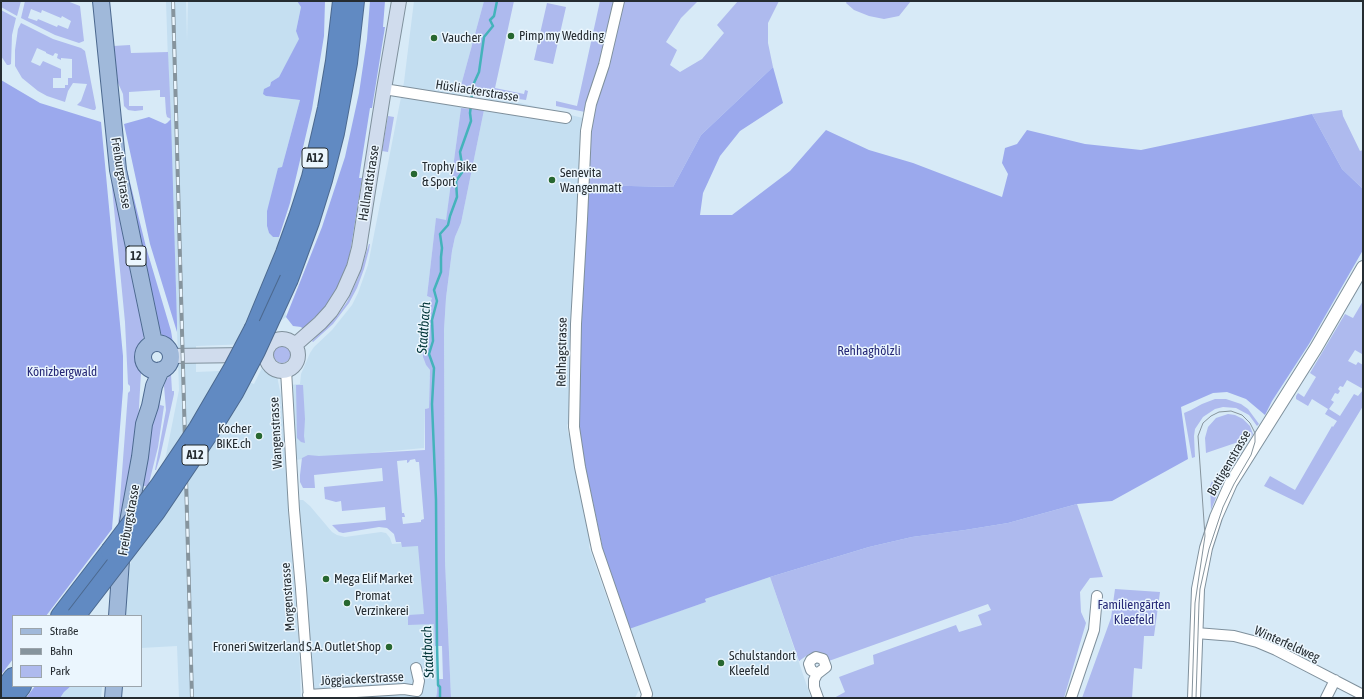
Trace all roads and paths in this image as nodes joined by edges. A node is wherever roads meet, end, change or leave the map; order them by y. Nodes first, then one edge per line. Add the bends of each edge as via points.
1 (101, 1) edge
2 (332, 1) edge
3 (342, 1) edge
4 (355, 1) edge
5 (362, 1) edge
6 (399, 1) edge
7 (619, 1) edge
8 (351, 39) junction
9 (335, 61) junction
10 (384, 89) junction
11 (566, 118) dead end
12 (1363, 267) edge
13 (154, 343) junction
14 (295, 345) junction
15 (267, 355) junction
16 (170, 356) junction
17 (153, 368) junction
18 (286, 370) junction
19 (293, 494) joint
20 (1097, 596) dead end
21 (69, 612) edge
22 (118, 615) edge
23 (1196, 633) junction
24 (416, 668) dead end
25 (817, 674) dead end
26 (12, 678) edge
27 (1335, 680) junction
28 (21, 687) edge
29 (114, 687) edge
30 (1, 693) edge
31 (420, 695) edge
32 (1363, 695) edge
33 (308, 696) edge
34 (13, 698) edge
35 (113, 698) edge
36 (646, 698) edge
37 (818, 698) edge
38 (1071, 698) edge
39 (1194, 698) edge
40 (1326, 698) edge

1 - 13 main road, Freiburgstrasse / 12 via 117,163
2 - 9 highway
3 - 9 highway, A12
4 - 8 highway, A12
5 - 8 highway
6 - 10 main road, Hallmattstrasse
7 - 36 street, Rehhagstrasse via 586,131 576,324 574,427 596,549
8 - 21 highway, A12, bridge via 340,110 310,222 289,278 256,351 208,435 156,512
9 - 21 highway, A12, bridge via 315,159 298,217 254,328 210,408 185,447
10 - 11 street, Hüsliackerstrasse
10 - 14 main road, Hallmattstrasse via 359,248 353,271 344,292 331,311
12 - 23 street, Bottigenstrasse via 1221,504 1211,529 1202,566
13 - 16 main road via 164,345
13 - 17 main road via 144,351 143,358
14 - 15 main road via 288,340 278,340 271,344
14 - 18 main road via 298,358 295,364
15 - 16 main road
15 - 18 main road via 274,368
16 - 17 main road via 167,366
17 - 22 main road, Freiburgstrasse via 142,406 144,424 122,560
18 - 19 street, Wangenstrasse
19 - 33 street, Morgenstrasse
20 - 38 street via 1094,630
23 - 27 street, Winterfeldweg via 1234,636 1257,642
23 - 39 street, Bottigenstrasse
24 - 31 street
25 - 37 street via 814,684
26 - 30 highway
27 - 32 street, Winterfeldweg
27 - 40 street
28 - 34 highway
29 - 35 main road
31 - 33 street, Jöggiackerstrasse via 404,689

